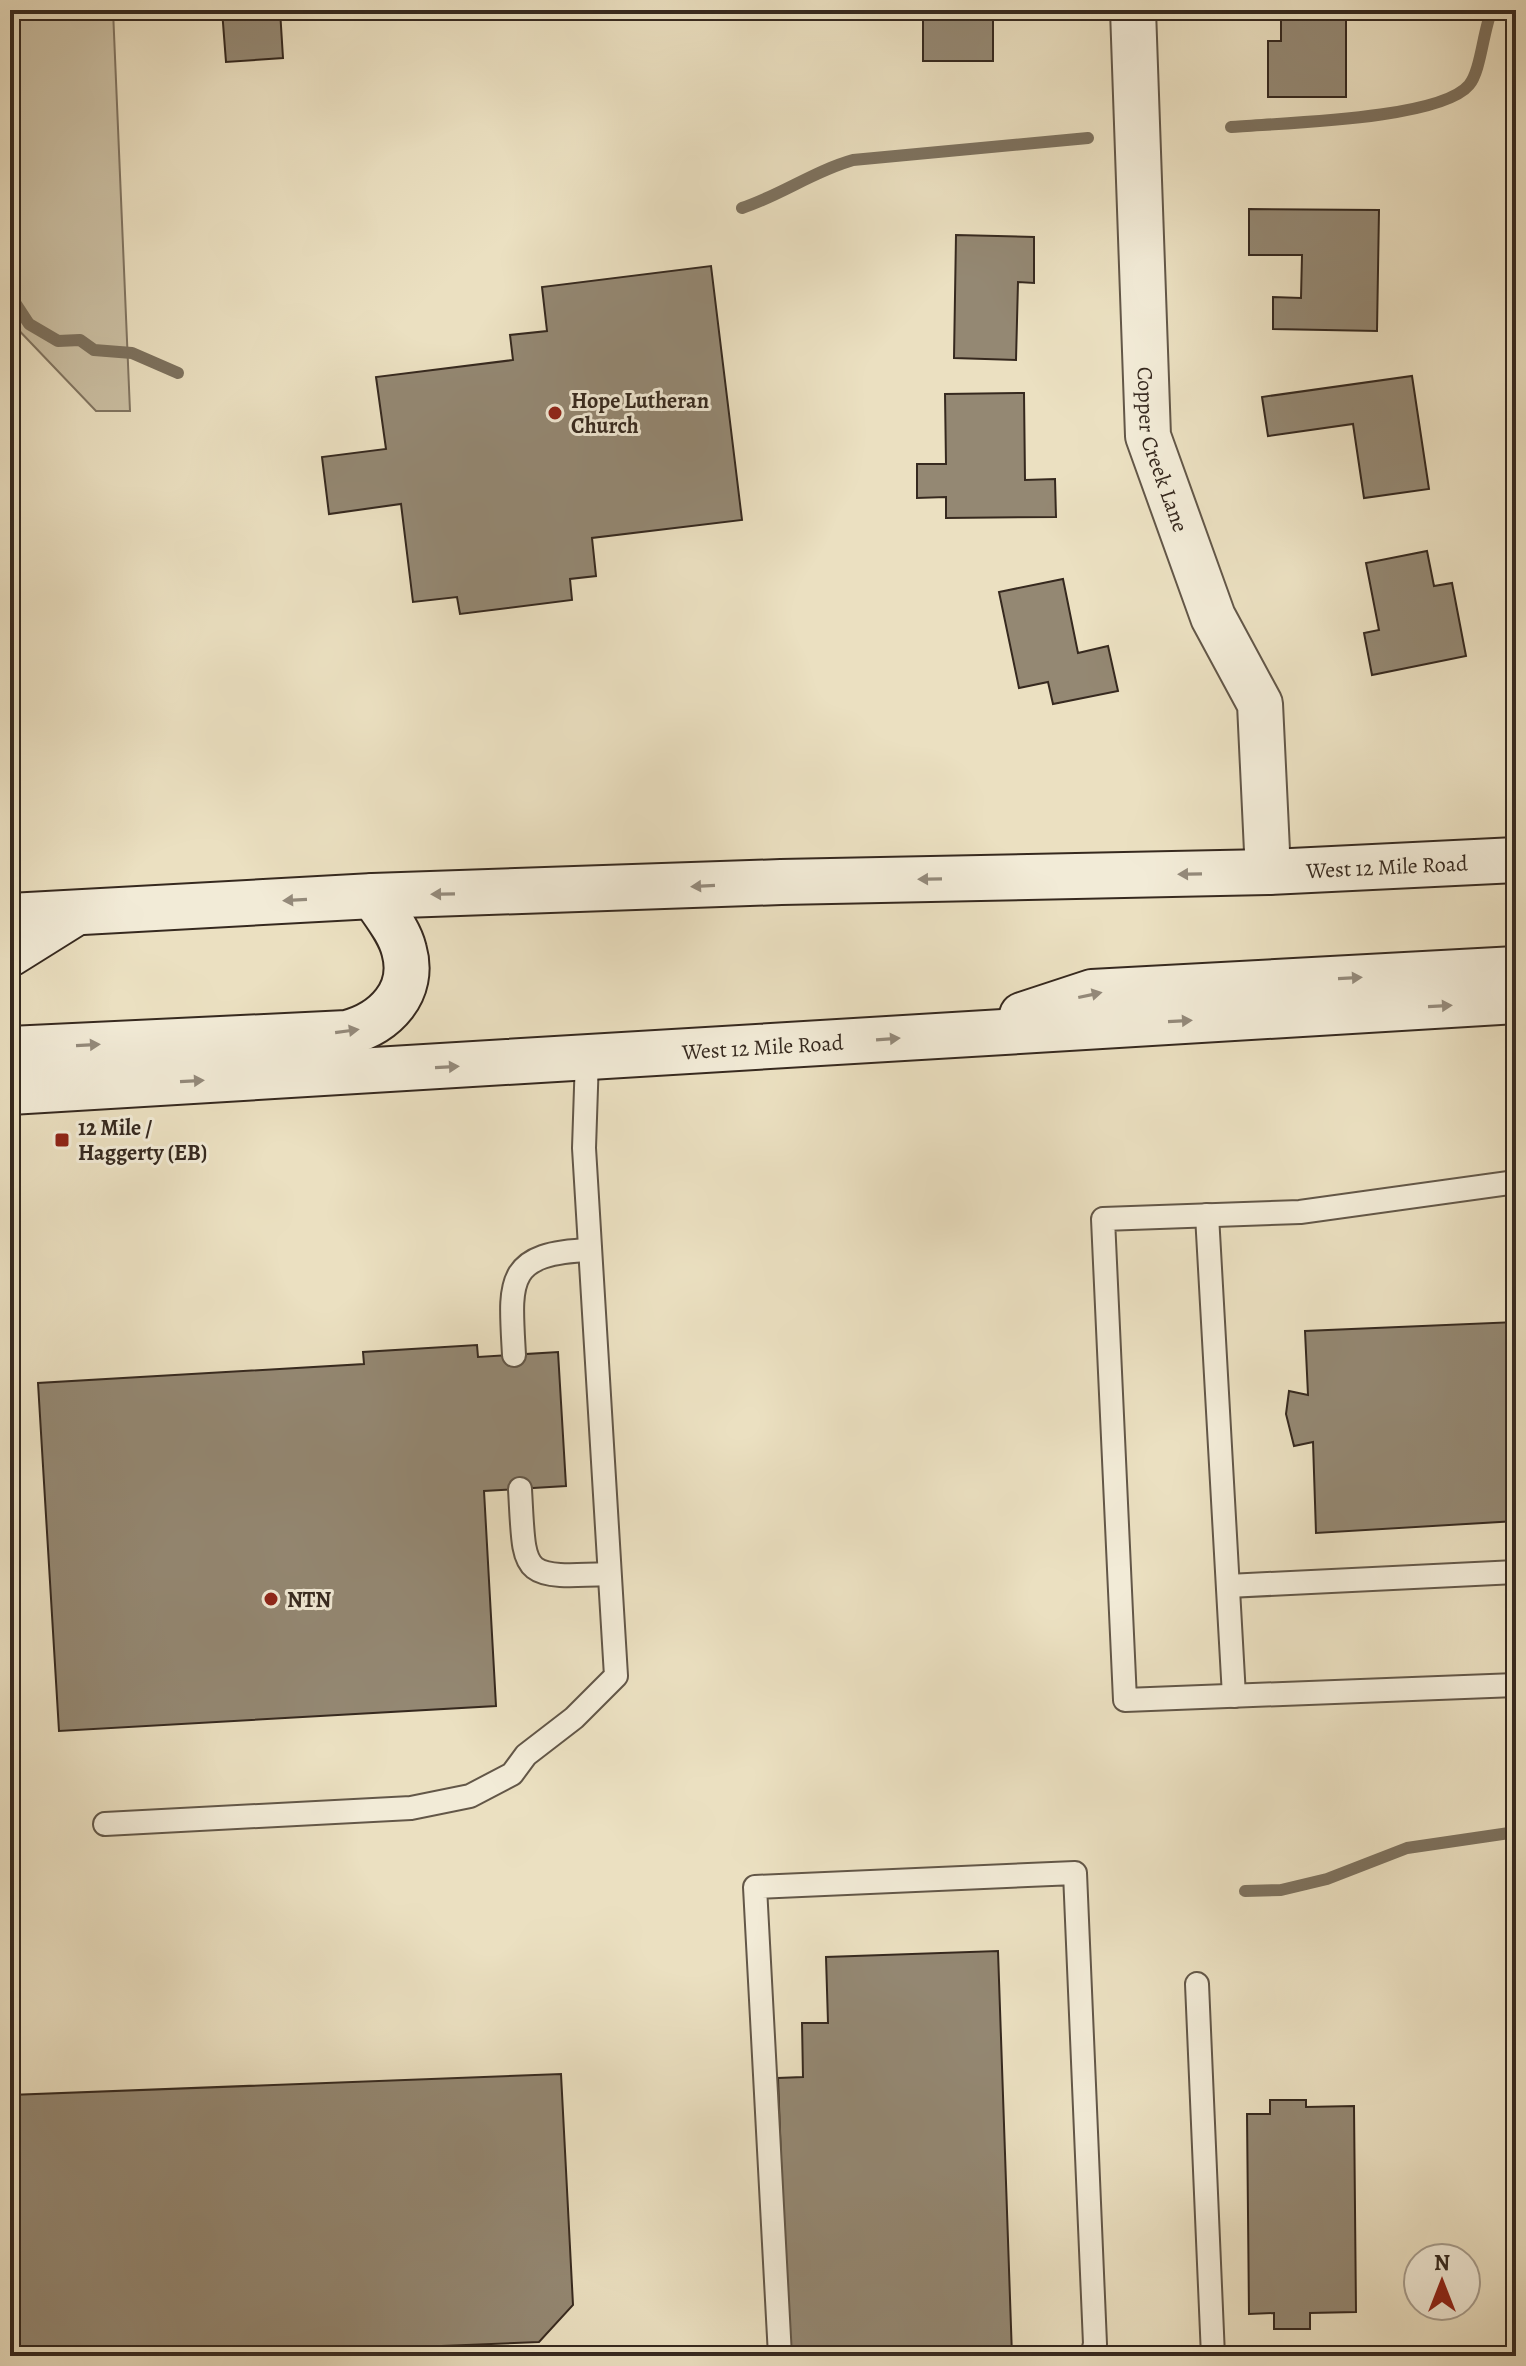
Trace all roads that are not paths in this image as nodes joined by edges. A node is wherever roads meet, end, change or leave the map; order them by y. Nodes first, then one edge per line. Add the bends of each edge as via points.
1 (1133, 10) edge
2 (1516, 860) edge
3 (1268, 872) junction
4 (373, 896) junction
5 (76, 913) junction
6 (10, 916) edge
7 (10, 954) edge
8 (1516, 969) edge
9 (1516, 1001) edge
10 (963, 1035) junction
11 (10, 1049) edge
12 (587, 1058) junction
13 (10, 1092) edge
14 (1516, 1182) edge
15 (1207, 1215) junction
16 (590, 1250) junction
17 (514, 1355) dead end
18 (520, 1489) dead end
19 (1516, 1572) edge
20 (609, 1574) junction
21 (1228, 1586) junction
22 (1516, 1685) edge
23 (1234, 1696) junction
24 (105, 1824) dead end
25 (1197, 1984) dead end
26 (780, 2356) edge
27 (1092, 2356) edge
28 (1213, 2356) edge

1 - 3 main road, Copper Creek Lane via 1148,436 1213,617 1260,704
2 - 3 main road, West 12 Mile Road
3 -> 4 main road, West 12 Mile Road
4 -> 5 main road, West 12 Mile Road
11 -> 4 main road via 366,1028 395,1004 407,970 398,934
5 - 6 main road, West 12 Mile Road
5 - 7 main road
10 -> 8 main road via 1092,992
10 -> 9 main road, West 12 Mile Road
12 -> 10 main road, West 12 Mile Road
13 -> 12 main road, West 12 Mile Road
12 - 16 lane via 584,1148
14 - 15 lane via 1300,1212
15 - 21 lane
15 - 23 lane via 1103,1219 1125,1700
16 - 17 lane via 536,1258 517,1275 511,1299
16 - 20 lane
18 - 20 lane via 523,1554 529,1567 543,1575
19 - 21 lane
20 - 24 lane via 616,1676 526,1755 512,1774 470,1796 411,1808
21 - 23 lane
22 - 23 lane
25 - 28 lane
26 - 27 lane via 755,1887 1075,1873

